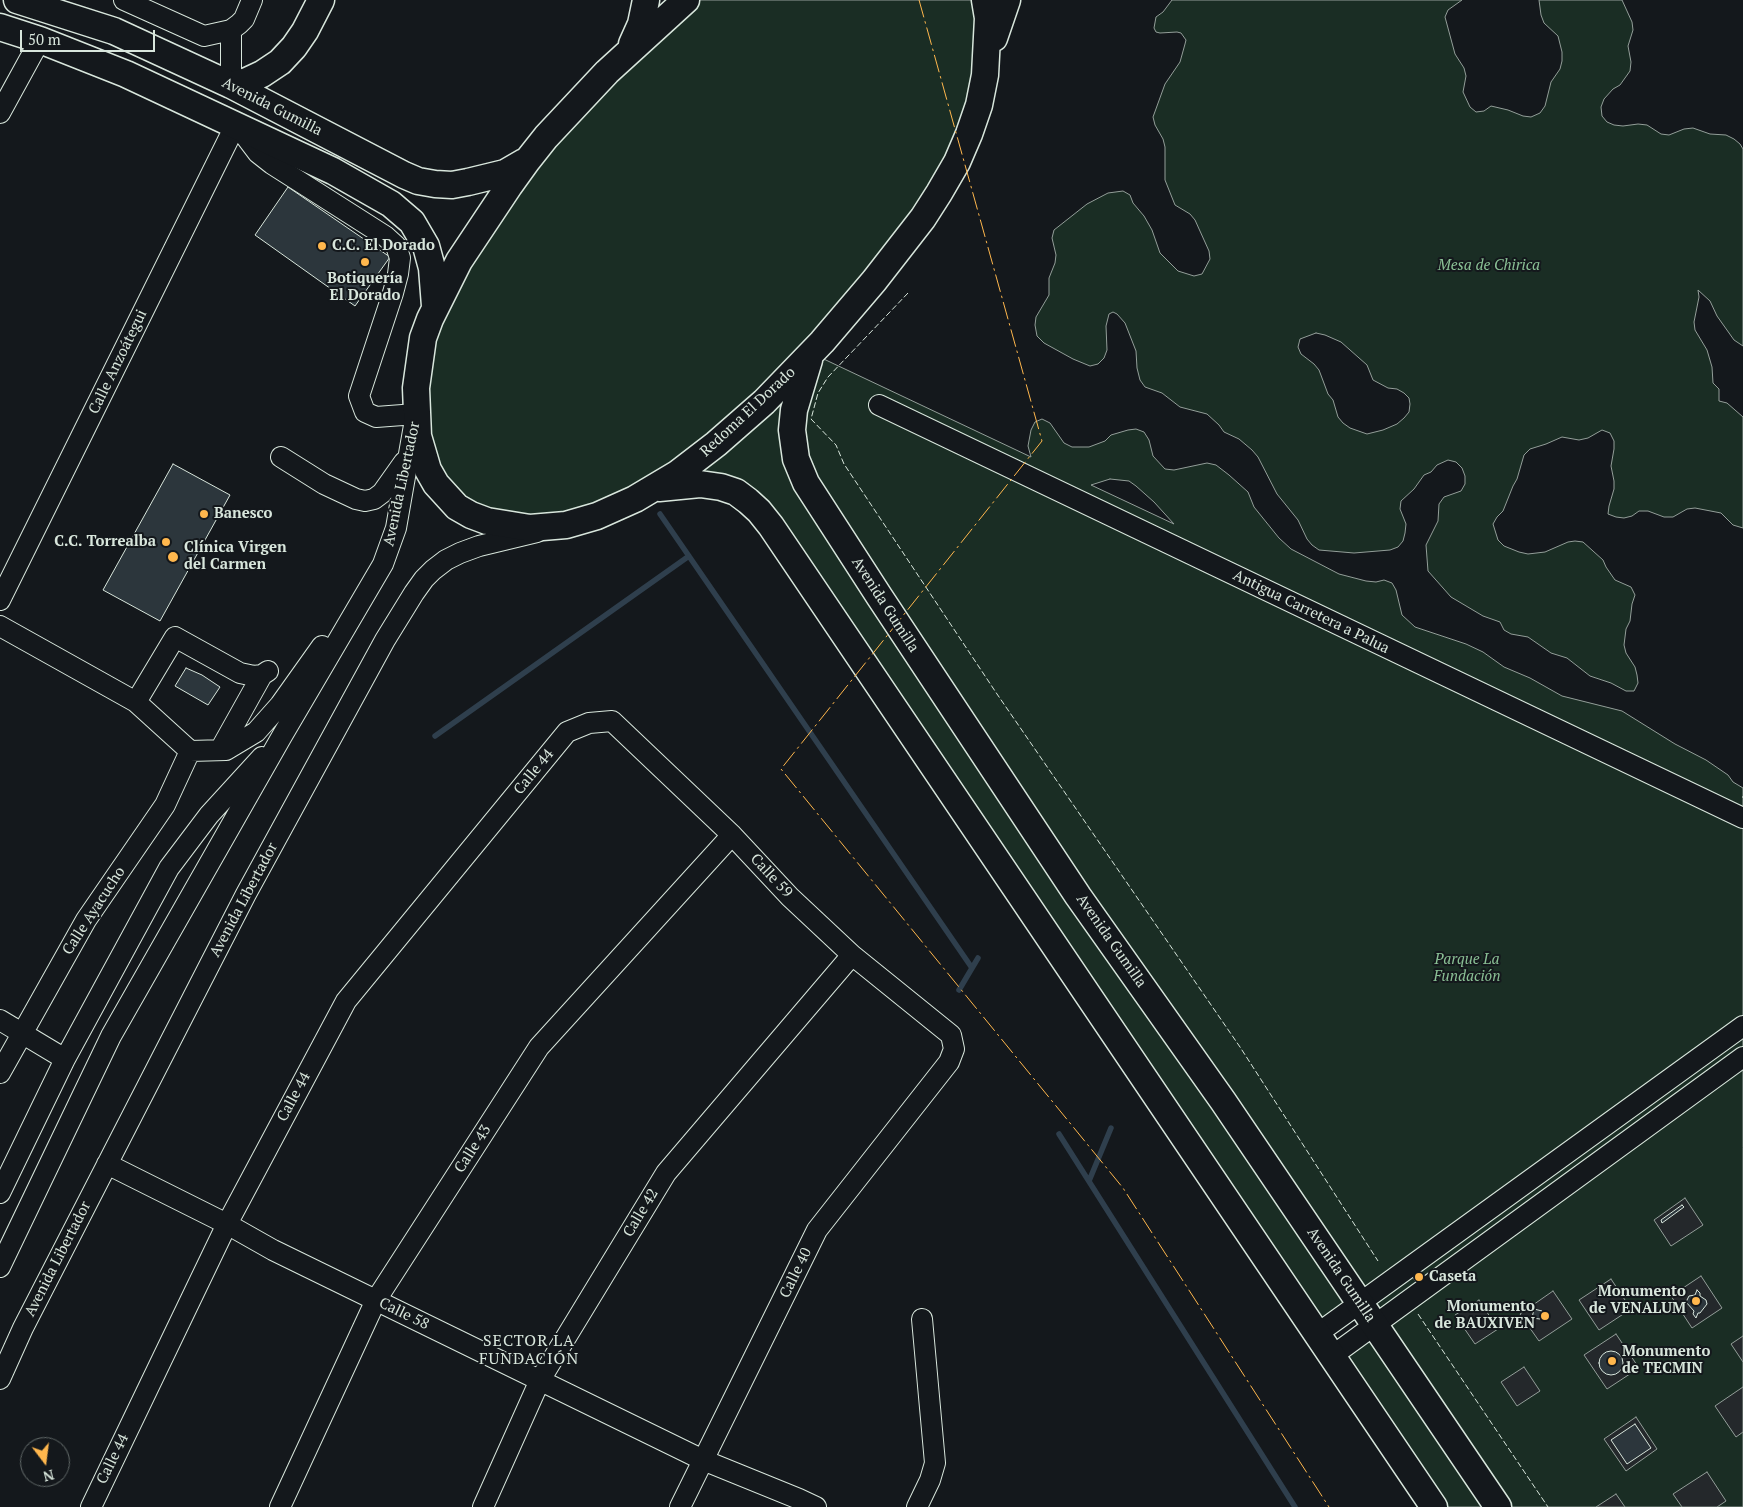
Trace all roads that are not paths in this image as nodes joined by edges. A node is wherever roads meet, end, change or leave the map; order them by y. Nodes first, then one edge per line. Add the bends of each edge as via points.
1 (17, 0) edge
2 (124, 0) edge
3 (252, 0) edge
4 (321, 0) edge
5 (646, 0) edge
6 (686, 0) edge
7 (985, 0) edge
8 (1007, 0) edge
9 (0, 27) edge
10 (231, 30) junction
11 (40, 40) junction
12 (629, 51) junction
13 (986, 75) junction
14 (231, 85) junction
15 (0, 113) edge
16 (236, 124) junction
17 (527, 161) junction
18 (436, 308) junction
19 (811, 353) junction
20 (880, 405) dead end
21 (416, 414) junction
22 (281, 457) dead end
23 (408, 457) junction
24 (654, 488) junction
25 (581, 521) junction
26 (0, 600) edge
27 (357, 607) junction
28 (0, 626) edge
29 (136, 702) junction
30 (568, 732) joint
31 (282, 736) junction
32 (220, 750) junction
33 (190, 751) junction
34 (1743, 818) edge
35 (732, 835) junction
36 (852, 955) junction
37 (0, 1020) edge
38 (1743, 1026) edge
39 (22, 1034) junction
40 (1743, 1057) edge
41 (66, 1059) junction
42 (949, 1062) joint
43 (0, 1072) edge
44 (107, 1164) junction
45 (0, 1193) edge
46 (227, 1224) junction
47 (0, 1267) edge
48 (376, 1300) junction
49 (1367, 1314) junction
50 (922, 1319) dead end
51 (1317, 1334) junction
52 (1332, 1356) junction
53 (0, 1379) edge
54 (540, 1380) junction
55 (703, 1460) junction
56 (91, 1507) edge
57 (280, 1507) edge
58 (483, 1507) edge
59 (680, 1507) edge
60 (816, 1507) edge
61 (917, 1507) edge
62 (1434, 1507) edge
63 (1498, 1507) edge

1 - 14 main road, Avenida Gumilla via 114,31
2 - 10 street via 204,36
3 - 10 street via 244,19
4 - 14 main road via 305,31 280,62 262,74
5 - 12 main road via 641,24
6 - 12 main road, Redoma El Dorado
7 - 13 main road, Redoma El Dorado via 988,18
8 - 13 main road via 997,25
9 - 11 main road, Avenida Gumilla
10 - 14 street
11 - 15 street
11 - 16 main road, Avenida Gumilla via 126,74
12 - 17 main road, Redoma El Dorado via 577,103
13 - 19 main road, Redoma El Dorado via 969,134 939,193 874,281
14 - 17 main road, Avenida Gumilla via 418,181 435,184 468,182 505,173
16 - 18 main road, Avenida Gumilla via 378,195 412,222 426,246
16 - 21 street via 258,153 272,164 396,246 400,258 398,274 359,396 365,412 376,417
16 - 26 street, Calle Anzoátegui
17 - 18 main road, Redoma El Dorado via 459,261
18 - 21 main road, Redoma El Dorado via 423,338
19 - 24 main road, Redoma El Dorado via 734,430
19 - 49 main road, Avenida Gumilla via 794,410 792,430 796,459 806,483 1078,896 1223,1101
20 - 34 street, Antigua Carretera a Palua
21 - 23 street, Avenida Libertador
21 - 25 main road, Redoma El Dorado via 418,436 428,470 457,507 487,521 512,526 548,528
22 - 23 street via 324,484 365,501 382,493
23 - 27 street, Avenida Libertador via 391,543 383,564
24 - 25 main road, Redoma El Dorado via 616,508
24 - 51 main road via 700,484 736,492 771,526
25 - 44 street, Avenida Libertador via 460,553 446,560 424,579 385,640 246,894
27 - 31 street, Avenida Libertador
27 - 32 street via 321,647 280,705 256,732 226,750
28 - 29 street
29 - 32 street via 175,637 240,673 254,676 265,673
29 - 33 street
30 - 35 street, Calle 59 via 589,723 612,721
30 - 46 street, Calle 44 via 346,1001
31 - 41 street, Avenida Libertador via 209,815 169,868
31 - 47 street, Avenida Libertador via 111,1036
32 - 33 street
33 - 39 street, Calle Ayacucho via 165,805 86,920
35 - 36 street, Calle 59 via 790,897
35 - 48 street, Calle 43 via 539,1047
36 - 42 street, Calle 59 via 951,1035 954,1049
36 - 54 street, Calle 42 via 666,1173
37 - 39 street
38 - 49 street
39 - 41 street
39 - 43 street, Calle Ayacucho
40 - 49 street
41 - 45 street, Avenida Libertador
42 - 55 street, Calle 40 via 817,1230
44 - 46 street, Calle 58
44 - 53 street, Avenida Libertador
46 - 48 street, Calle 58
46 - 56 street, Calle 44
48 - 54 street, Calle 58
48 - 57 street, Calle 43
49 - 51 street
49 - 52 street
49 - 63 main road, Avenida Gumilla
50 - 61 street via 935,1463
51 - 52 main road
52 - 62 main road
54 - 55 street, Calle 58
54 - 58 street, Calle 42
55 - 59 street, Calle 40
55 - 60 street, Calle 58

